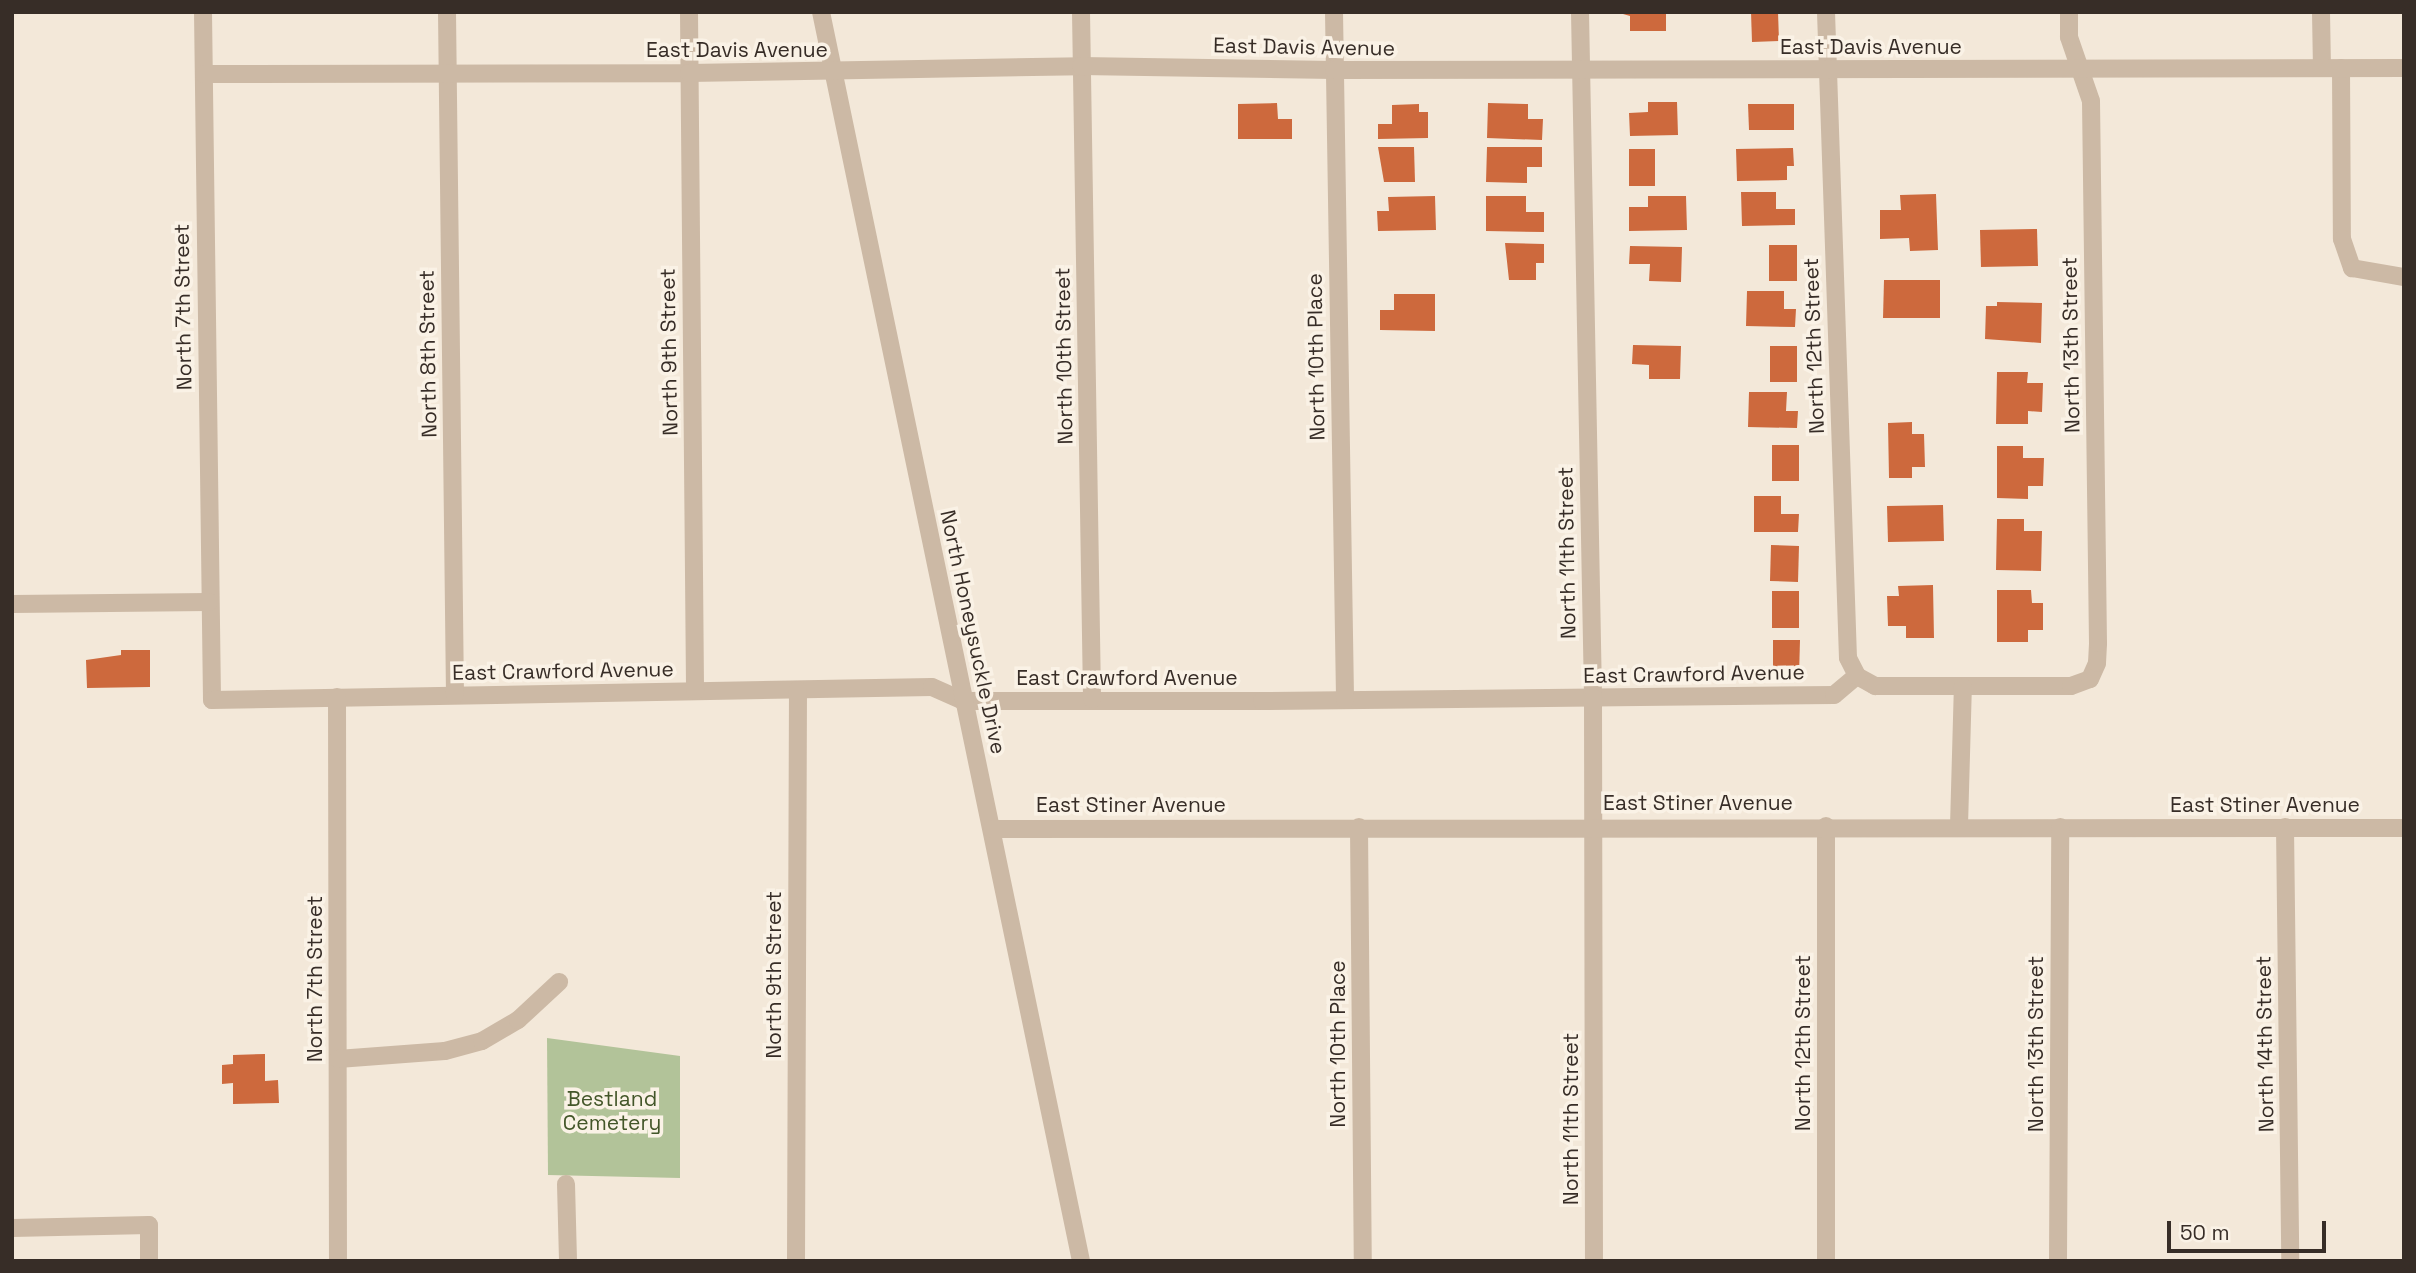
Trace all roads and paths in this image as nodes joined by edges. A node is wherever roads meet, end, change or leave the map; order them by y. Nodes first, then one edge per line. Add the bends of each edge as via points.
1 (203, 12) edge
2 (447, 12) edge
3 (689, 12) edge
4 (821, 12) edge
5 (1081, 12) edge
6 (1334, 12) edge
7 (1580, 12) edge
8 (1826, 12) edge
9 (2069, 12) edge
10 (2321, 12) edge
11 (1082, 66) junction
12 (2080, 68) junction
13 (2322, 68) junction
14 (2341, 68) junction
15 (2404, 68) edge
16 (1580, 70) junction
17 (1826, 70) junction
18 (1334, 71) junction
19 (833, 72) junction
20 (448, 73) junction
21 (689, 73) junction
22 (204, 74) junction
23 (2404, 276) edge
24 (209, 602) junction
25 (12, 604) edge
26 (1857, 676) junction
27 (1963, 687) junction
28 (798, 690) junction
29 (695, 691) junction
30 (456, 695) junction
31 (337, 697) junction
32 (1593, 698) junction
33 (1092, 699) junction
34 (1345, 700) junction
35 (963, 701) junction
36 (1594, 825) junction
37 (1826, 826) junction
38 (1959, 826) junction
39 (1359, 827) junction
40 (2060, 827) junction
41 (2285, 827) junction
42 (2404, 828) edge
43 (992, 829) junction
44 (559, 982) dead end
45 (338, 1059) junction
46 (566, 1184) dead end
47 (12, 1228) edge
48 (149, 1261) edge
49 (338, 1261) edge
50 (568, 1261) edge
51 (796, 1261) edge
52 (1081, 1261) edge
53 (1363, 1261) edge
54 (1594, 1261) edge
55 (1826, 1261) edge
56 (2058, 1261) edge
57 (2290, 1261) edge

1 - 22 street, North 7th Street
2 - 20 street, North 8th Street
3 - 21 street, North 9th Street
4 - 19 street, North Honeysuckle Drive
5 - 11 street, North 10th Street
6 - 18 street, North 10th Place
7 - 16 street, North 11th Street
8 - 17 street, North 12th Street
9 - 12 street, North 13th Street via 2069,37
10 - 13 street
11 - 18 street, East Davis Avenue
11 - 19 street, East Davis Avenue
11 - 33 street, North 10th Street
12 - 13 street, East Davis Avenue
12 - 17 street, East Davis Avenue
12 - 27 street, North 13th Street via 2091,101 2097,663 2090,679 2071,686
13 - 14 street, East Davis Avenue
14 - 15 street, East Davis Avenue
14 - 23 street via 2342,239 2352,268
16 - 17 street, East Davis Avenue
16 - 18 street, East Davis Avenue
16 - 32 street, North 11th Street
17 - 26 street, North 12th Street via 1848,658
18 - 34 street, North 10th Place
19 - 21 street, East Davis Avenue
19 - 35 street, North Honeysuckle Drive
20 - 21 street, East Davis Avenue
20 - 22 street, East Davis Avenue
20 - 30 street, North 8th Street
21 - 29 street, North 9th Street
22 - 24 street, North 7th Street
24 - 25 street
24 - 31 street, East Crawford Avenue via 212,699
26 - 27 street via 1875,686
26 - 32 street, East Crawford Avenue via 1834,695
27 - 38 street
28 - 29 street, East Crawford Avenue
28 - 35 street, East Crawford Avenue via 932,687
28 - 51 street, North 9th Street
29 - 30 street, East Crawford Avenue
30 - 31 street, East Crawford Avenue
31 - 45 street, North 7th Street
32 - 34 street, East Crawford Avenue
32 - 36 street, North 11th Street
33 - 34 street, East Crawford Avenue
33 - 35 street, East Crawford Avenue
35 - 43 street, North Honeysuckle Drive
36 - 37 street, East Stiner Avenue
36 - 39 street, East Stiner Avenue
36 - 54 street, North 11th Street
37 - 38 street, East Stiner Avenue
37 - 55 street, North 12th Street
38 - 40 street, East Stiner Avenue
39 - 43 street, East Stiner Avenue
39 - 53 street, North 10th Place
40 - 41 street, East Stiner Avenue
40 - 56 street, North 13th Street
41 - 42 street, East Stiner Avenue
41 - 57 street, North 14th Street
43 - 52 street, North Honeysuckle Drive
44 - 45 street via 518,1020 482,1041 445,1051
45 - 49 street, North 7th Street
46 - 50 street
47 - 48 street via 149,1225

